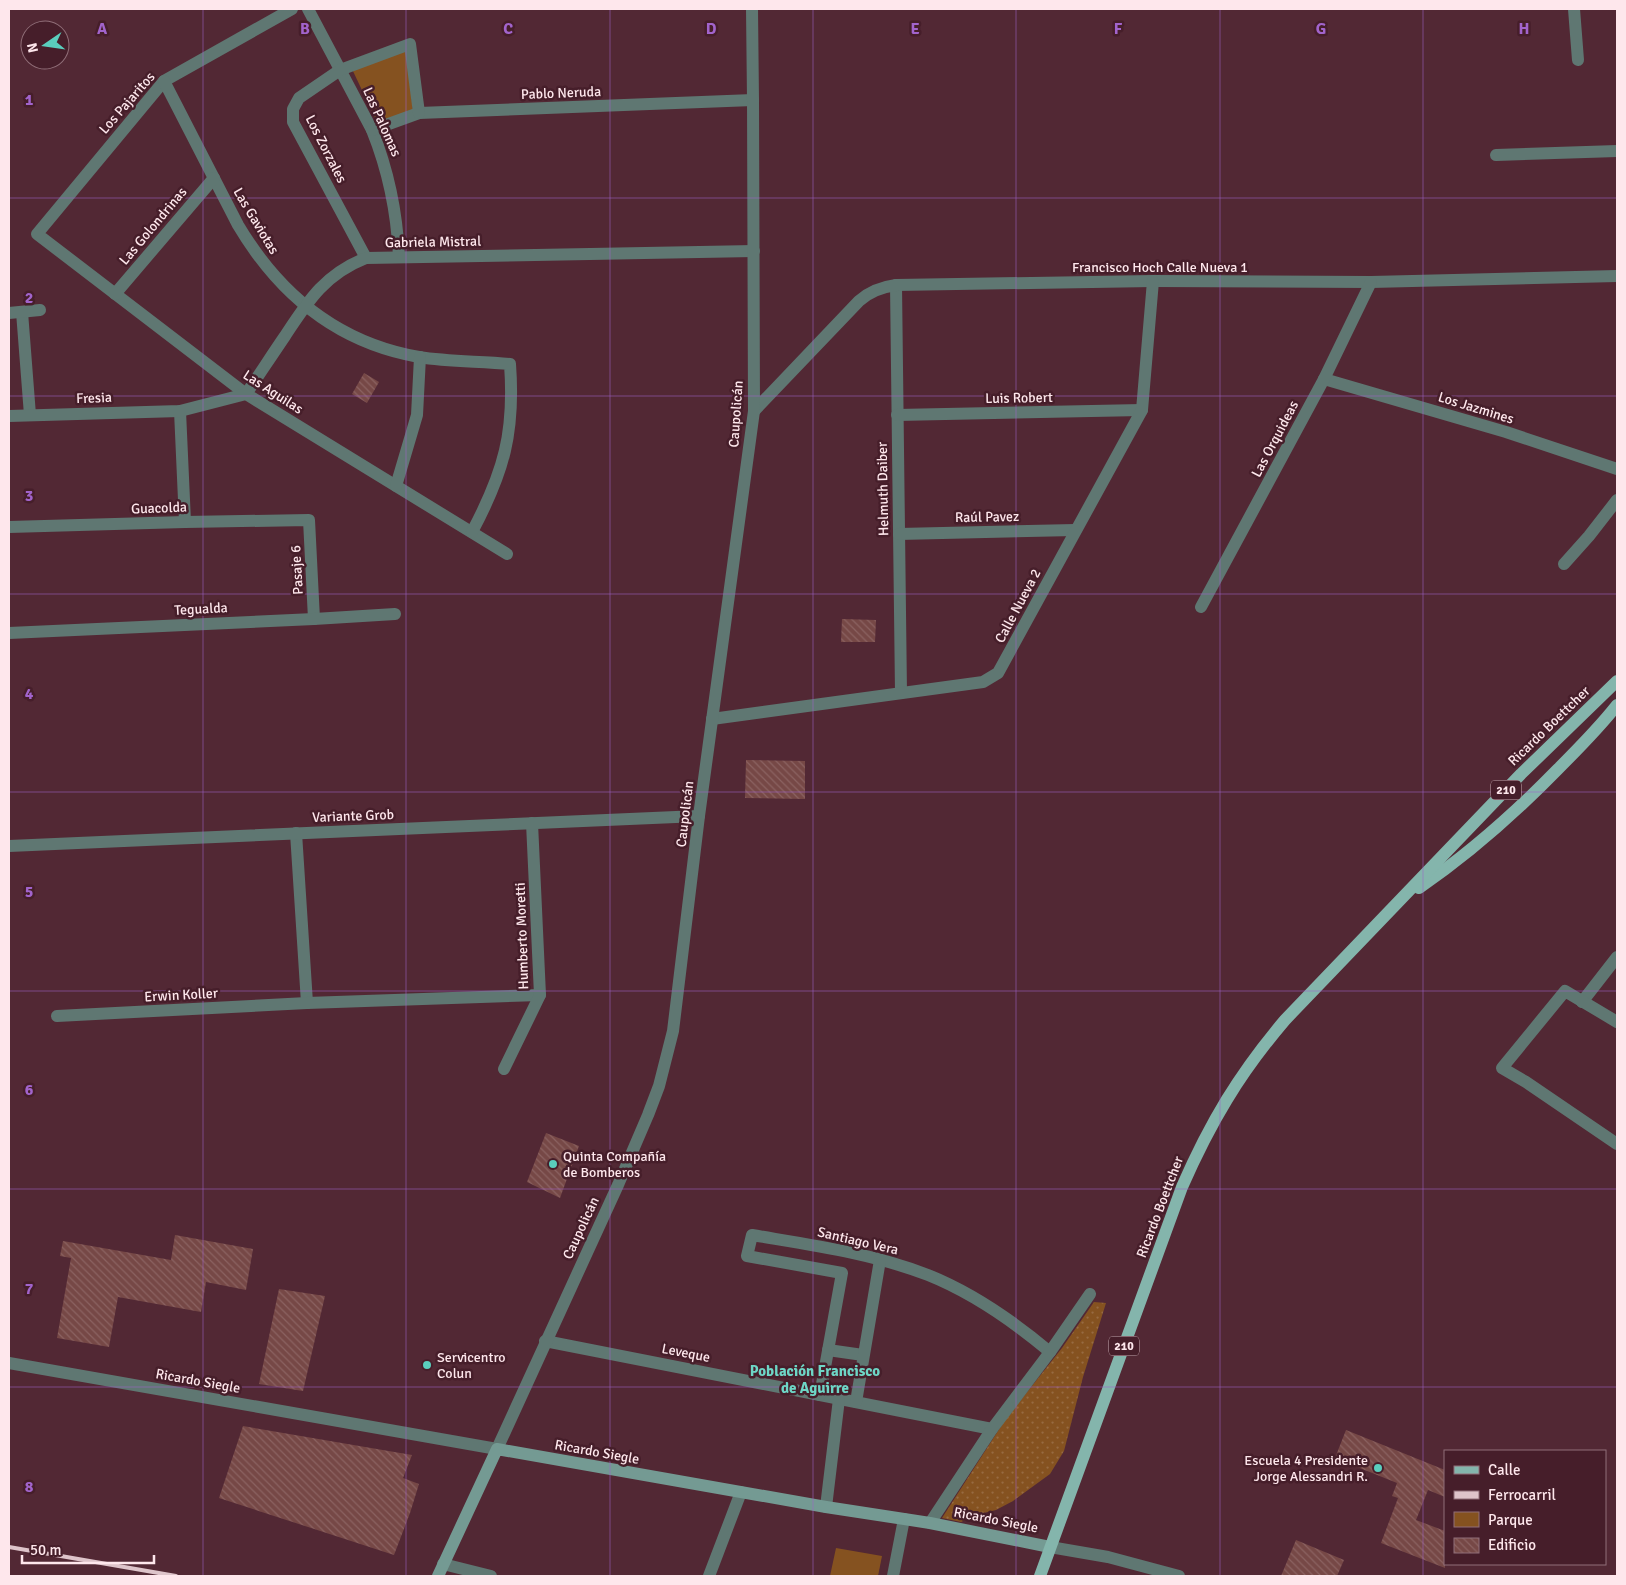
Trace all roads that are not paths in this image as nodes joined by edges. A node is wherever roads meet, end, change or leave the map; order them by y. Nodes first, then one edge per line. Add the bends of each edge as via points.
1 (292, 9) edge
2 (308, 9) edge
3 (752, 9) edge
4 (1574, 9) edge
5 (1578, 60) dead end
6 (340, 70) junction
7 (164, 81) junction
8 (753, 100) junction
9 (419, 113) junction
10 (372, 130) junction
11 (1617, 151) edge
12 (1496, 155) dead end
13 (214, 178) junction
14 (37, 234) joint
15 (754, 251) junction
16 (399, 257) junction
17 (366, 258) junction
18 (1617, 276) edge
19 (1153, 281) junction
20 (1371, 282) junction
21 (896, 285) junction
22 (115, 294) junction
23 (305, 306) junction
24 (40, 310) dead end
25 (22, 312) junction
26 (9, 313) edge
27 (420, 357) junction
28 (1324, 379) junction
29 (246, 394) junction
30 (1142, 410) junction
31 (180, 411) junction
32 (754, 411) junction
33 (897, 415) junction
34 (9, 416) edge
35 (30, 416) junction
36 (1617, 469) edge
37 (396, 486) junction
38 (1617, 500) edge
39 (310, 520) joint
40 (185, 522) junction
41 (9, 527) edge
42 (1075, 530) junction
43 (472, 532) junction
44 (899, 534) junction
45 (506, 554) dead end
46 (1564, 564) dead end
47 (1201, 607) dead end
48 (395, 614) dead end
49 (314, 619) junction
50 (9, 633) edge
51 (1617, 681) edge
52 (901, 693) junction
53 (1617, 704) edge
54 (712, 719) junction
55 (699, 816) junction
56 (532, 823) junction
57 (296, 833) junction
58 (9, 846) edge
59 (1399, 902) junction
60 (1617, 956) edge
61 (540, 995) junction
62 (1582, 1002) junction
63 (307, 1003) junction
64 (57, 1016) dead end
65 (1617, 1022) edge
66 (504, 1069) dead end
67 (1617, 1144) edge
68 (880, 1260) junction
69 (1090, 1294) dead end
70 (545, 1341) junction
71 (828, 1350) junction
72 (1050, 1352) junction
73 (864, 1355) junction
74 (9, 1362) edge
75 (820, 1395) junction
76 (839, 1399) junction
77 (856, 1402) junction
78 (992, 1429) junction
79 (497, 1449) junction
80 (741, 1492) junction
81 (826, 1507) junction
82 (904, 1519) junction
83 (930, 1523) junction
84 (1050, 1547) junction
85 (443, 1564) junction
86 (438, 1576) edge
87 (491, 1576) edge
88 (709, 1576) edge
89 (893, 1576) edge
90 (1040, 1576) edge
91 (1179, 1576) edge

1 - 7 street, Los Pajaritos
2 - 6 street, Las Palomas
3 - 8 street, Caupolicán
4 - 5 street
6 - 9 street, Los Zorzales via 410,44
6 - 10 street, Las Palomas
6 - 17 street, Los Zorzales via 299,98 293,109 293,122
7 - 13 street, Las Gaviotas
7 - 14 street, Los Pajaritos
8 - 9 street, Pablo Neruda
8 - 15 street, Caupolicán
9 - 10 street, Pablo Neruda
10 - 16 street, Las Palomas via 391,190
11 - 12 street
13 - 22 street, Las Golondrinas
13 - 23 street, Las Gaviotas via 251,248
14 - 22 street, Las Aguilas
15 - 16 street, Gabriela Mistral
15 - 32 street, Caupolicán
16 - 17 street, Gabriela Mistral
17 - 23 street, Gabriela Mistral via 335,274
18 - 20 street, Francisco Hoch Calle Nueva 1
19 - 20 street, Francisco Hoch Calle Nueva 1
19 - 21 street, Francisco Hoch Calle Nueva 1
19 - 30 street, Calle Nueva 2
20 - 28 street, Las Orquideas
21 - 32 street, Francisco Hoch Calle Nueva 1 via 865,296
21 - 33 street, Helmuth Daiber
22 - 29 street, Las Aguilas
23 - 27 street, Las Gaviotas via 348,333
23 - 29 street, Gabriela Mistral
24 - 25 street
25 - 26 street
25 - 35 street
27 - 37 street via 417,415
27 - 43 street, Las Gaviotas via 510,364 512,409 505,454 488,503
28 - 36 street, Los Jazmines via 1506,432
28 - 47 street, Las Orquideas
29 - 31 street
29 - 37 street, Las Aguilas
30 - 33 street, Luis Robert
30 - 42 street, Calle Nueva 2
31 - 35 street, Fresia
31 - 40 street
32 - 54 street, Caupolicán
33 - 44 street, Helmuth Daiber
34 - 35 street, Fresia
37 - 43 street, Las Aguilas
38 - 46 street
39 - 40 street, Guacolda
39 - 49 street, Pasaje 6
40 - 41 street, Guacolda
42 - 44 street, Raúl Pavez
42 - 52 street, Calle Nueva 2 via 998,673 983,682
43 - 45 street, Las Aguilas
44 - 52 street, Helmuth Daiber
48 - 49 street, Tegualda
49 - 50 street, Tegualda
51 - 59 main road, Ricardo Boettcher / 210
52 - 54 street, Calle Nueva 2
53 - 59 main road, Ricardo Boettcher / 210 via 1582,746 1506,820 1439,875
54 - 55 street, Caupolicán
55 - 56 street, Variante Grob
55 - 70 street, Caupolicán via 677,1006 659,1086 618,1185
56 - 57 street, Variante Grob
56 - 61 street, Humberto Moretti
57 - 58 street, Variante Grob
57 - 63 street
59 - 84 main road, Ricardo Boettcher / 210 via 1284,1020 1215,1118 1182,1187
60 - 62 street
61 - 63 street, Erwin Koller
61 - 66 street, Humberto Moretti
62 - 65 street
62 - 67 street via 1565,991 1502,1068
63 - 64 street, Erwin Koller
68 - 71 street, Santiago Vera via 752,1235 747,1256 842,1273
68 - 72 street, Santiago Vera via 928,1276 978,1300
68 - 73 street
69 - 72 street
70 - 75 street, Leveque
70 - 79 street, Caupolicán
71 - 73 street
71 - 75 street
72 - 78 street
73 - 77 street
74 - 79 street, Ricardo Siegle
75 - 76 street, Leveque
76 - 77 street, Leveque
76 - 81 street
77 - 78 street, Leveque
78 - 83 street
79 - 80 main road, Ricardo Siegle
79 - 85 main road, Caupolicán
80 - 81 main road, Ricardo Siegle
80 - 88 street
81 - 82 main road, Ricardo Siegle
82 - 83 main road, Ricardo Siegle
82 - 89 street
83 - 84 main road, Ricardo Siegle
84 - 90 main road, Ricardo Boettcher / 210
84 - 91 street, Ricardo Siegle
85 - 86 main road, Caupolicán
85 - 87 street

